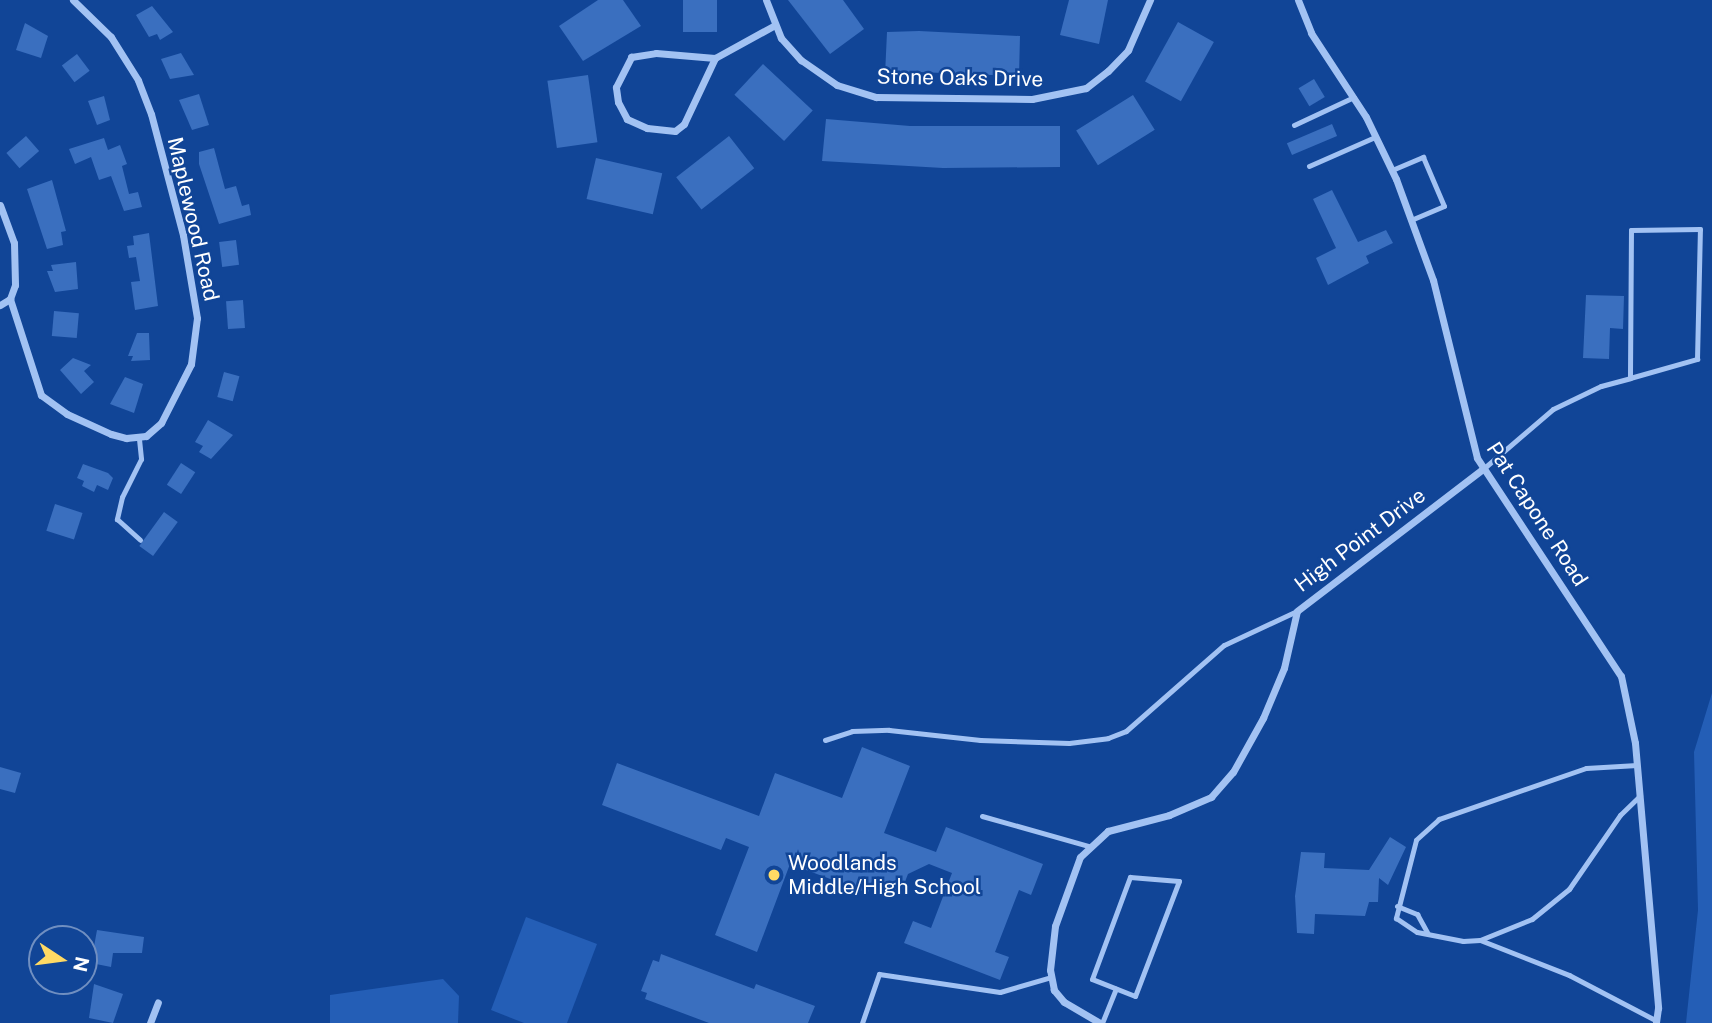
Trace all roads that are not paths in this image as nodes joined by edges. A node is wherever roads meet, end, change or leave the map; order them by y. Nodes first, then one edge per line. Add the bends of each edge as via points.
1 (73, 0) edge
2 (766, 0) edge
3 (1150, 0) edge
4 (1298, 0) edge
5 (775, 25) junction
6 (715, 58) junction
7 (1354, 97) junction
8 (1294, 124) dead end
9 (1375, 136) junction
10 (1309, 166) dead end
11 (1392, 170) junction
12 (0, 205) edge
13 (1411, 220) junction
14 (10, 299) junction
15 (0, 305) edge
16 (1630, 378) junction
17 (139, 439) junction
18 (1483, 468) junction
19 (140, 540) dead end
20 (1297, 611) junction
21 (825, 740) dead end
22 (1637, 765) junction
23 (1640, 796) junction
24 (982, 816) dead end
25 (1089, 845) junction
26 (1396, 906) junction
27 (1427, 932) junction
28 (1480, 940) junction
29 (1051, 977) junction
30 (1116, 989) junction
31 (158, 1002) dead end
32 (1656, 1022) edge
33 (150, 1023) edge
34 (862, 1023) edge
35 (1101, 1023) edge

1 - 17 street, Maplewood Road via 111,37 138,80 183,235 197,318 191,363 176,398 161,423
2 - 5 street, Stone Oaks Drive
3 - 5 street, Stone Oaks Drive via 1133,41 1108,71 1086,88 1032,99 876,97 837,85 801,61
4 - 7 street, Pat Capone Road via 1311,33
5 - 6 street
6 - 6 street via 684,124 675,131 647,128 627,118 618,102 616,87 631,57 656,53
7 - 8 lane
7 - 9 street, Pat Capone Road
9 - 10 lane
9 - 11 street, Pat Capone Road
11 - 13 street, Pat Capone Road
11 - 13 lane via 1423,157 1444,206
12 - 14 street via 14,243 15,285
13 - 18 street, Pat Capone Road via 1433,279 1467,432
14 - 15 street
14 - 17 street via 41,395 67,414 111,434
16 - 16 lane via 1697,359 1700,229 1630,230
16 - 18 lane via 1553,410
17 - 19 lane via 141,459 117,519
18 - 20 street, High Point Drive
18 - 22 street, Pat Capone Road via 1621,676
20 - 21 lane via 1224,645 1126,732 1108,738 1069,743 852,730
20 - 25 street, High Point Drive via 1284,668 1263,718 1233,772 1211,797 1170,815 1108,831
22 - 23 street, Pat Capone Road
22 - 26 lane via 1586,768 1439,819 1416,840
23 - 28 lane via 1620,815 1555,903 1532,919
23 - 32 street, Pat Capone Road
24 - 25 lane
25 - 29 street via 1080,857 1055,926 1049,954
26 - 27 lane via 1417,914
26 - 27 lane via 1396,918 1402,924
27 - 28 lane
28 - 32 lane via 1569,975
29 - 34 lane via 1000,992 879,974
29 - 35 street via 1064,1002
30 - 30 lane via 1092,979 1130,877 1179,881 1135,996
30 - 35 lane
31 - 33 street

